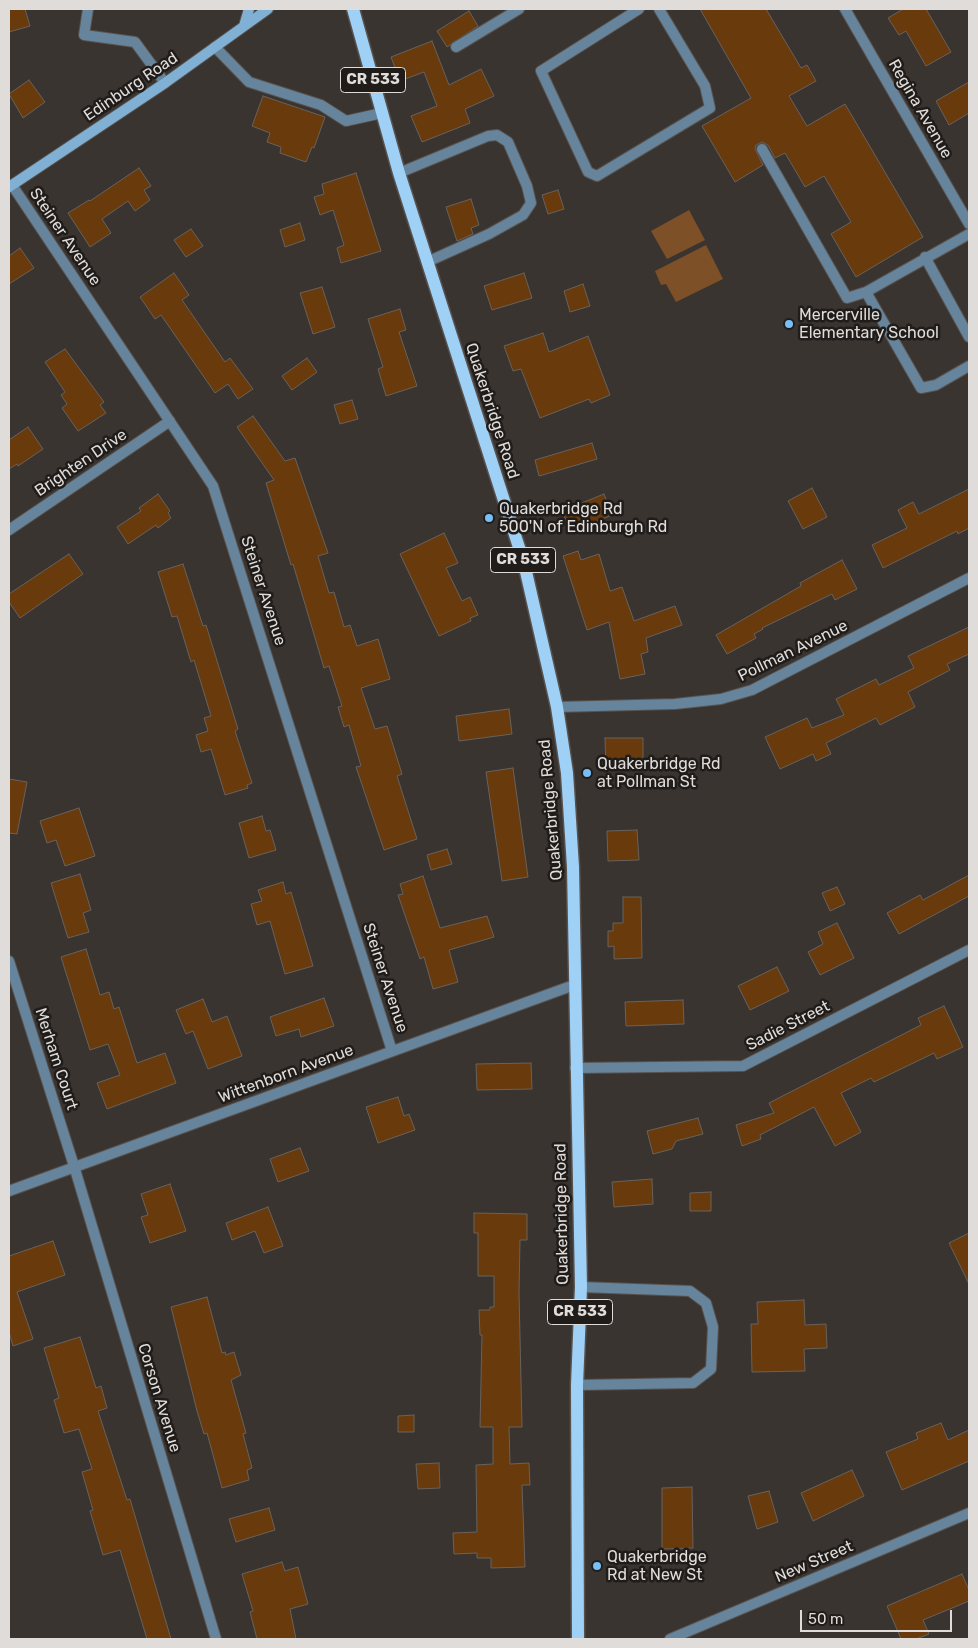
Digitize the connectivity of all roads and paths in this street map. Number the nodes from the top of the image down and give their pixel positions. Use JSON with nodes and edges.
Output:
{"nodes":[{"id":1,"x":88,"y":9,"type":"edge"},
{"id":2,"x":249,"y":9,"type":"edge"},
{"id":3,"x":268,"y":9,"type":"edge"},
{"id":4,"x":353,"y":9,"type":"edge"},
{"id":5,"x":519,"y":9,"type":"edge"},
{"id":6,"x":639,"y":9,"type":"edge"},
{"id":7,"x":659,"y":9,"type":"edge"},
{"id":8,"x":845,"y":9,"type":"edge"},
{"id":9,"x":244,"y":26,"type":"junction"},
{"id":10,"x":215,"y":47,"type":"junction"},
{"id":11,"x":456,"y":47,"type":"dead end"},
{"id":12,"x":165,"y":84,"type":"junction"},
{"id":13,"x":382,"y":113,"type":"junction"},
{"id":14,"x":762,"y":149,"type":"dead end"},
{"id":15,"x":399,"y":173,"type":"junction"},
{"id":16,"x":11,"y":186,"type":"edge"},
{"id":17,"x":969,"y":224,"type":"edge"},
{"id":18,"x":969,"y":234,"type":"edge"},
{"id":19,"x":925,"y":257,"type":"junction"},
{"id":20,"x":427,"y":262,"type":"junction"},
{"id":21,"x":866,"y":292,"type":"junction"},
{"id":22,"x":969,"y":337,"type":"edge"},
{"id":23,"x":969,"y":366,"type":"edge"},
{"id":24,"x":170,"y":421,"type":"junction"},
{"id":25,"x":9,"y":530,"type":"edge"},
{"id":26,"x":969,"y":578,"type":"edge"},
{"id":27,"x":557,"y":707,"type":"junction"},
{"id":28,"x":969,"y":950,"type":"edge"},
{"id":29,"x":9,"y":961,"type":"edge"},
{"id":30,"x":574,"y":985,"type":"junction"},
{"id":31,"x":392,"y":1051,"type":"junction"},
{"id":32,"x":575,"y":1068,"type":"junction"},
{"id":33,"x":74,"y":1166,"type":"junction"},
{"id":34,"x":9,"y":1191,"type":"edge"},
{"id":35,"x":580,"y":1287,"type":"junction"},
{"id":36,"x":577,"y":1385,"type":"junction"},
{"id":37,"x":969,"y":1513,"type":"edge"},
{"id":38,"x":216,"y":1639,"type":"edge"},
{"id":39,"x":578,"y":1639,"type":"edge"},
{"id":40,"x":670,"y":1639,"type":"edge"}],
"edges":[{"from":1,"to":12,"type":"street"},
{"from":2,"to":9,"type":"main road"},
{"from":3,"to":9,"type":"main road","name":"Edinburg Road"},
{"from":4,"to":13,"type":"main road","name":"Quakerbridge Road","number":"CR 533"},
{"from":5,"to":11,"type":"street"},
{"from":6,"to":7,"type":"street"},
{"from":8,"to":17,"type":"street","name":"Regina Avenue"},
{"from":9,"to":10,"type":"main road","name":"Edinburg Road"},
{"from":10,"to":12,"type":"main road","name":"Edinburg Road"},
{"from":10,"to":13,"type":"street"},
{"from":12,"to":16,"type":"main road","name":"Edinburg Road"},
{"from":13,"to":15,"type":"main road","name":"Quakerbridge Road","number":"CR 533"},
{"from":14,"to":21,"type":"street"},
{"from":15,"to":20,"type":"main road","name":"Quakerbridge Road","number":"CR 533"},
{"from":15,"to":20,"type":"street"},
{"from":16,"to":24,"type":"street","name":"Steiner Avenue"},
{"from":18,"to":19,"type":"street"},
{"from":19,"to":21,"type":"street"},
{"from":19,"to":22,"type":"street"},
{"from":20,"to":27,"type":"main road","name":"Quakerbridge Road","number":"CR 533"},
{"from":21,"to":23,"type":"street"},
{"from":24,"to":25,"type":"street","name":"Brighten Drive"},
{"from":24,"to":31,"type":"street","name":"Steiner Avenue"},
{"from":26,"to":27,"type":"street","name":"Pollman Avenue"},
{"from":27,"to":30,"type":"main road","name":"Quakerbridge Road","number":"CR 533"},
{"from":28,"to":32,"type":"street","name":"Sadie Street"},
{"from":29,"to":33,"type":"street","name":"Merham Court"},
{"from":30,"to":31,"type":"street","name":"Wittenborn Avenue"},
{"from":30,"to":32,"type":"main road","name":"Quakerbridge Road","number":"CR 533"},
{"from":31,"to":33,"type":"street","name":"Wittenborn Avenue"},
{"from":32,"to":35,"type":"main road","name":"Quakerbridge Road","number":"CR 533"},
{"from":33,"to":34,"type":"street","name":"Wittenborn Avenue"},
{"from":33,"to":38,"type":"street","name":"Corson Avenue"},
{"from":35,"to":36,"type":"main road","name":"Quakerbridge Road","number":"CR 533"},
{"from":35,"to":36,"type":"street"},
{"from":36,"to":39,"type":"main road","name":"Quakerbridge Road","number":"CR 533"},
{"from":37,"to":40,"type":"street","name":"New Street"}]}
